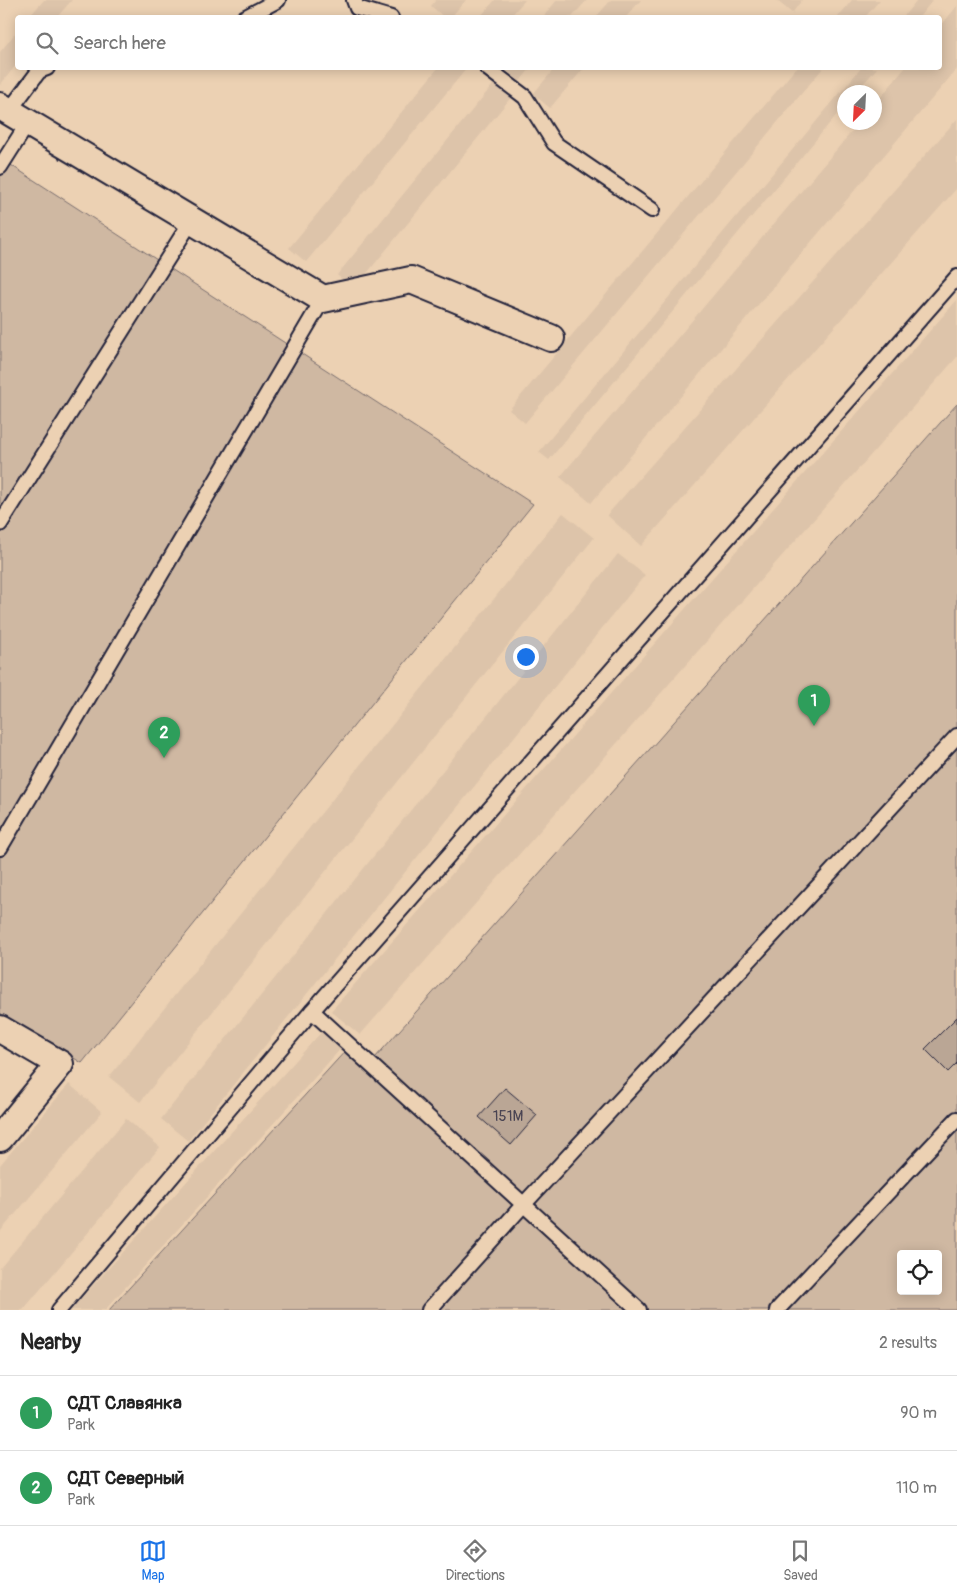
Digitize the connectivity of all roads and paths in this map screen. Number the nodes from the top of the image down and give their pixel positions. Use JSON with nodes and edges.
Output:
{"nodes":[{"id":1,"x":278,"y":0,"type":"edge"},
{"id":2,"x":354,"y":0,"type":"edge"},
{"id":3,"x":250,"y":15,"type":"edge"},
{"id":4,"x":381,"y":15,"type":"edge"},
{"id":5,"x":42,"y":70,"type":"edge"},
{"id":6,"x":490,"y":70,"type":"edge"},
{"id":7,"x":12,"y":113,"type":"edge"},
{"id":8,"x":0,"y":167,"type":"edge"},
{"id":9,"x":652,"y":210,"type":"dead end"},
{"id":10,"x":192,"y":220,"type":"junction"},
{"id":11,"x":957,"y":278,"type":"edge"},
{"id":12,"x":323,"y":299,"type":"junction"},
{"id":13,"x":550,"y":338,"type":"dead end"},
{"id":14,"x":0,"y":524,"type":"edge"},
{"id":15,"x":957,"y":736,"type":"edge"},
{"id":16,"x":0,"y":848,"type":"edge"},
{"id":17,"x":312,"y":1011,"type":"junction"},
{"id":18,"x":0,"y":1028,"type":"edge"},
{"id":19,"x":957,"y":1119,"type":"edge"},
{"id":20,"x":0,"y":1138,"type":"edge"},
{"id":21,"x":524,"y":1204,"type":"junction"},
{"id":22,"x":59,"y":1310,"type":"edge"},
{"id":23,"x":429,"y":1310,"type":"edge"},
{"id":24,"x":639,"y":1310,"type":"edge"},
{"id":25,"x":777,"y":1310,"type":"edge"}],
"edges":[{"from":1,"to":3,"type":"lane"},
{"from":2,"to":4,"type":"lane"},
{"from":5,"to":7,"type":"lane"},
{"from":6,"to":9,"type":"lane"},
{"from":7,"to":8,"type":"lane"},
{"from":7,"to":10,"type":"street"},
{"from":10,"to":12,"type":"street"},
{"from":10,"to":14,"type":"lane"},
{"from":11,"to":17,"type":"lane"},
{"from":12,"to":13,"type":"street"},
{"from":12,"to":16,"type":"lane"},
{"from":15,"to":21,"type":"lane"},
{"from":17,"to":21,"type":"lane"},
{"from":17,"to":22,"type":"lane"},
{"from":18,"to":20,"type":"street"},
{"from":19,"to":25,"type":"lane"},
{"from":21,"to":23,"type":"lane"},
{"from":21,"to":24,"type":"lane"}]}
